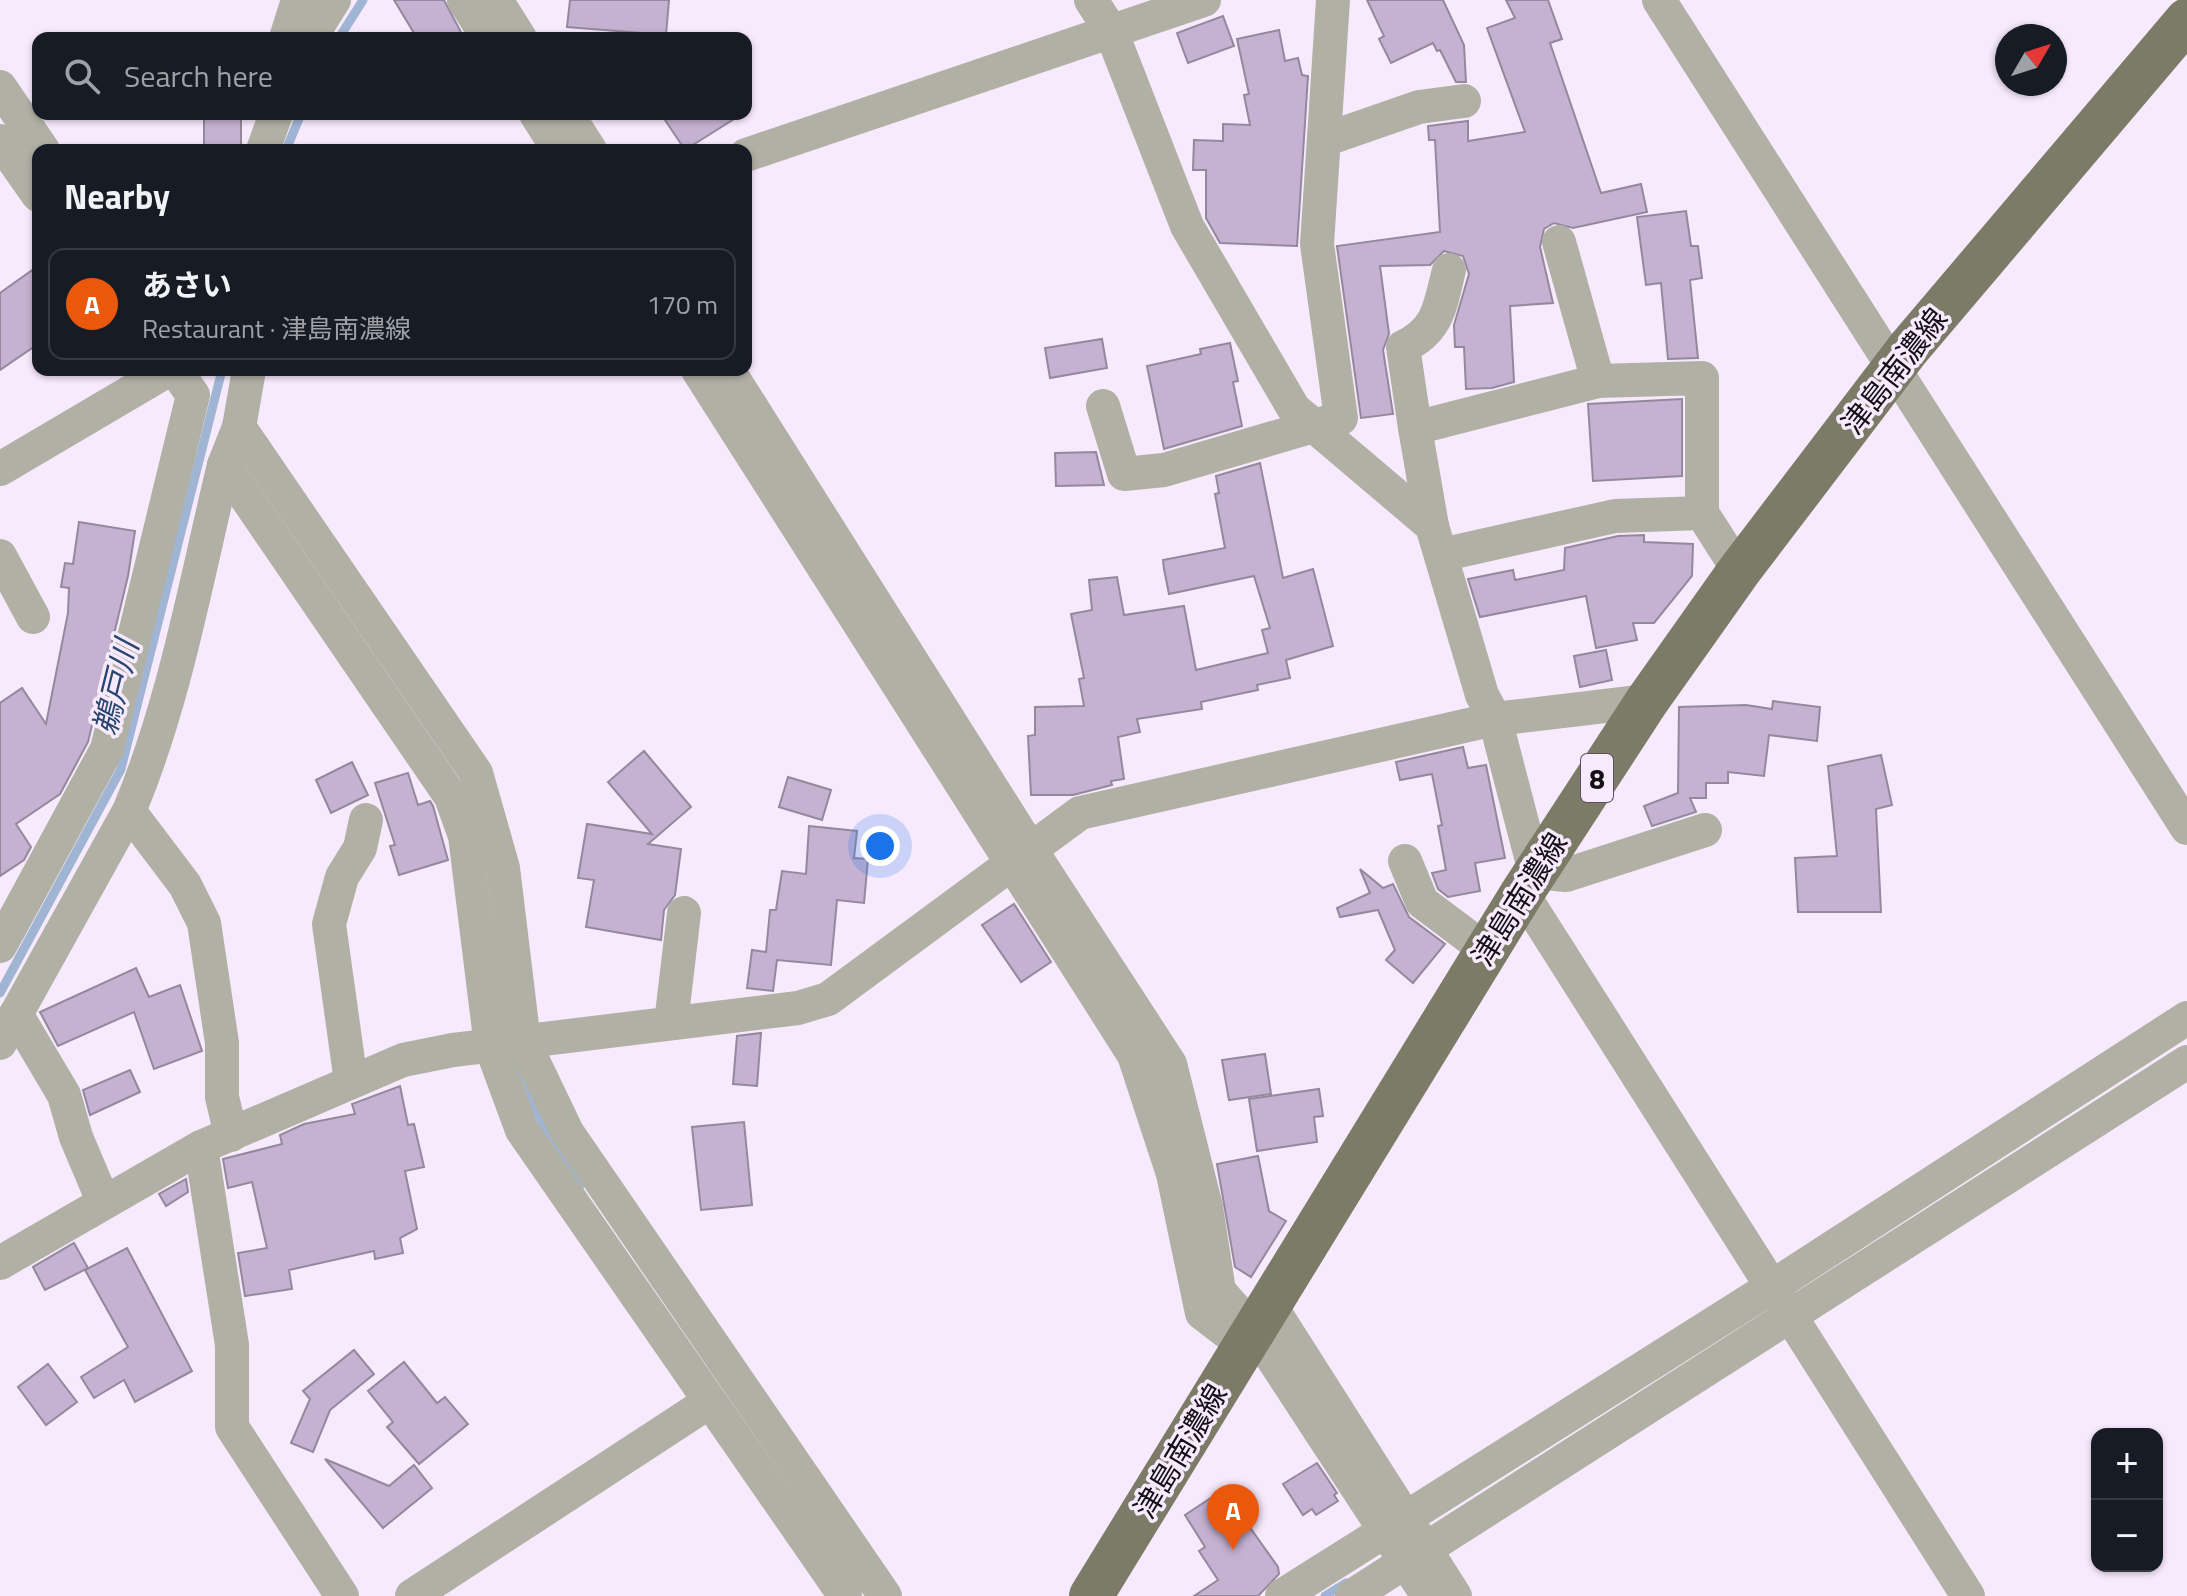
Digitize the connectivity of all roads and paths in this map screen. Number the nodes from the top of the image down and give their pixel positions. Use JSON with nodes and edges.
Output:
{"nodes":[{"id":1,"x":298,"y":0,"type":"edge"},
{"id":2,"x":334,"y":0,"type":"edge"},
{"id":3,"x":464,"y":0,"type":"edge"},
{"id":4,"x":496,"y":0,"type":"edge"},
{"id":5,"x":1091,"y":0,"type":"edge"},
{"id":6,"x":1204,"y":0,"type":"edge"},
{"id":7,"x":1333,"y":0,"type":"edge"},
{"id":8,"x":1659,"y":0,"type":"edge"},
{"id":9,"x":1687,"y":0,"type":"edge"},
{"id":10,"x":2187,"y":20,"type":"edge"},
{"id":11,"x":1111,"y":31,"type":"junction"},
{"id":12,"x":288,"y":32,"type":"edge"},
{"id":13,"x":314,"y":32,"type":"edge"},
{"id":14,"x":484,"y":32,"type":"edge"},
{"id":15,"x":516,"y":32,"type":"edge"},
{"id":16,"x":0,"y":87,"type":"edge"},
{"id":17,"x":1464,"y":101,"type":"dead end"},
{"id":18,"x":274,"y":120,"type":"edge"},
{"id":19,"x":540,"y":120,"type":"edge"},
{"id":20,"x":571,"y":120,"type":"edge"},
{"id":21,"x":1324,"y":140,"type":"junction"},
{"id":22,"x":0,"y":141,"type":"edge"},
{"id":23,"x":39,"y":144,"type":"edge"},
{"id":24,"x":265,"y":144,"type":"edge"},
{"id":25,"x":555,"y":144,"type":"edge"},
{"id":26,"x":586,"y":144,"type":"edge"},
{"id":27,"x":752,"y":153,"type":"edge"},
{"id":28,"x":32,"y":186,"type":"edge"},
{"id":29,"x":1559,"y":242,"type":"dead end"},
{"id":30,"x":1449,"y":270,"type":"dead end"},
{"id":31,"x":1901,"y":359,"type":"junction"},
{"id":32,"x":158,"y":376,"type":"edge"},
{"id":33,"x":172,"y":376,"type":"edge"},
{"id":34,"x":248,"y":376,"type":"edge"},
{"id":35,"x":702,"y":376,"type":"edge"},
{"id":36,"x":732,"y":376,"type":"edge"},
{"id":37,"x":1598,"y":381,"type":"junction"},
{"id":38,"x":1103,"y":406,"type":"dead end"},
{"id":39,"x":239,"y":427,"type":"junction"},
{"id":40,"x":1313,"y":428,"type":"junction"},
{"id":41,"x":1415,"y":428,"type":"junction"},
{"id":42,"x":224,"y":465,"type":"junction"},
{"id":43,"x":0,"y":469,"type":"edge"},
{"id":44,"x":1702,"y":513,"type":"junction"},
{"id":45,"x":1436,"y":540,"type":"junction"},
{"id":46,"x":0,"y":556,"type":"edge"},
{"id":47,"x":1739,"y":571,"type":"junction"},
{"id":48,"x":33,"y":617,"type":"dead end"},
{"id":49,"x":1647,"y":701,"type":"junction"},
{"id":50,"x":1495,"y":719,"type":"junction"},
{"id":51,"x":2187,"y":785,"type":"edge"},
{"id":52,"x":129,"y":811,"type":"junction"},
{"id":53,"x":366,"y":820,"type":"dead end"},
{"id":54,"x":2187,"y":828,"type":"edge"},
{"id":55,"x":1705,"y":830,"type":"dead end"},
{"id":56,"x":1019,"y":855,"type":"junction"},
{"id":57,"x":1405,"y":861,"type":"dead end"},
{"id":58,"x":1528,"y":882,"type":"junction"},
{"id":59,"x":684,"y":913,"type":"dead end"},
{"id":60,"x":0,"y":946,"type":"edge"},
{"id":61,"x":1486,"y":950,"type":"junction"},
{"id":62,"x":2187,"y":1018,"type":"edge"},
{"id":63,"x":671,"y":1023,"type":"junction"},
{"id":64,"x":8,"y":1029,"type":"edge"},
{"id":65,"x":507,"y":1044,"type":"junction"},
{"id":66,"x":2187,"y":1062,"type":"edge"},
{"id":67,"x":351,"y":1082,"type":"junction"},
{"id":68,"x":216,"y":1141,"type":"junction"},
{"id":69,"x":103,"y":1201,"type":"junction"},
{"id":70,"x":0,"y":1263,"type":"edge"},
{"id":71,"x":1770,"y":1288,"type":"junction"},
{"id":72,"x":1789,"y":1317,"type":"junction"},
{"id":73,"x":1256,"y":1327,"type":"junction"},
{"id":74,"x":709,"y":1402,"type":"junction"},
{"id":75,"x":1395,"y":1525,"type":"junction"},
{"id":76,"x":1416,"y":1555,"type":"junction"},
{"id":77,"x":342,"y":1596,"type":"edge"},
{"id":78,"x":412,"y":1596,"type":"edge"},
{"id":79,"x":845,"y":1596,"type":"edge"},
{"id":80,"x":885,"y":1596,"type":"edge"},
{"id":81,"x":1091,"y":1596,"type":"edge"},
{"id":82,"x":1282,"y":1596,"type":"edge"},
{"id":83,"x":1352,"y":1596,"type":"edge"},
{"id":84,"x":1428,"y":1596,"type":"edge"},
{"id":85,"x":1455,"y":1596,"type":"edge"},
{"id":86,"x":1968,"y":1596,"type":"edge"}],
"edges":[{"from":1,"to":12,"type":"street"},
{"from":2,"to":13,"type":"street"},
{"from":3,"to":14,"type":"street"},
{"from":4,"to":15,"type":"street"},
{"from":5,"to":11,"type":"street"},
{"from":6,"to":11,"type":"street"},
{"from":7,"to":21,"type":"street"},
{"from":8,"to":31,"type":"street"},
{"from":9,"to":31,"type":"street"},
{"from":10,"to":31,"type":"main road","name":"津島南濃線","number":"8"},
{"from":11,"to":27,"type":"street"},
{"from":11,"to":40,"type":"street"},
{"from":16,"to":23,"type":"street"},
{"from":17,"to":21,"type":"street"},
{"from":18,"to":24,"type":"street"},
{"from":19,"to":25,"type":"street"},
{"from":20,"to":26,"type":"street"},
{"from":21,"to":40,"type":"street"},
{"from":22,"to":28,"type":"street"},
{"from":29,"to":37,"type":"street"},
{"from":30,"to":41,"type":"street"},
{"from":31,"to":47,"type":"main road","name":"津島南濃線","number":"8"},
{"from":31,"to":51,"type":"street"},
{"from":31,"to":54,"type":"street"},
{"from":32,"to":43,"type":"street"},
{"from":33,"to":60,"type":"street"},
{"from":34,"to":39,"type":"street"},
{"from":35,"to":56,"type":"street"},
{"from":36,"to":56,"type":"street"},
{"from":37,"to":41,"type":"street"},
{"from":37,"to":44,"type":"street"},
{"from":38,"to":40,"type":"street"},
{"from":39,"to":42,"type":"street"},
{"from":39,"to":65,"type":"street"},
{"from":40,"to":45,"type":"street"},
{"from":41,"to":45,"type":"street"},
{"from":42,"to":52,"type":"street"},
{"from":42,"to":65,"type":"street"},
{"from":44,"to":45,"type":"street"},
{"from":44,"to":47,"type":"street"},
{"from":45,"to":50,"type":"street"},
{"from":46,"to":48,"type":"street"},
{"from":47,"to":49,"type":"main road","name":"津島南濃線","number":"8"},
{"from":49,"to":50,"type":"street"},
{"from":49,"to":58,"type":"main road","name":"津島南濃線","number":"8"},
{"from":50,"to":56,"type":"street"},
{"from":50,"to":58,"type":"street"},
{"from":52,"to":64,"type":"street"},
{"from":52,"to":68,"type":"street"},
{"from":53,"to":67,"type":"street"},
{"from":55,"to":58,"type":"street"},
{"from":56,"to":63,"type":"street"},
{"from":56,"to":73,"type":"street"},
{"from":57,"to":61,"type":"street"},
{"from":58,"to":61,"type":"main road","name":"津島南濃線","number":"8"},
{"from":58,"to":71,"type":"street"},
{"from":59,"to":63,"type":"street"},
{"from":61,"to":73,"type":"main road","name":"津島南濃線","number":"8"},
{"from":62,"to":71,"type":"street"},
{"from":63,"to":65,"type":"street"},
{"from":64,"to":69,"type":"street"},
{"from":65,"to":67,"type":"street"},
{"from":65,"to":74,"type":"street"},
{"from":65,"to":80,"type":"street"},
{"from":66,"to":72,"type":"street"},
{"from":67,"to":68,"type":"street"},
{"from":68,"to":69,"type":"street"},
{"from":68,"to":77,"type":"street"},
{"from":69,"to":70,"type":"street"},
{"from":71,"to":72,"type":"street"},
{"from":71,"to":75,"type":"street"},
{"from":72,"to":76,"type":"street"},
{"from":72,"to":86,"type":"street"},
{"from":73,"to":75,"type":"street"},
{"from":73,"to":81,"type":"main road","name":"津島南濃線","number":"8"},
{"from":74,"to":78,"type":"street"},
{"from":74,"to":79,"type":"street"},
{"from":75,"to":76,"type":"street"},
{"from":75,"to":82,"type":"street"},
{"from":76,"to":83,"type":"street"},
{"from":76,"to":84,"type":"street"},
{"from":76,"to":85,"type":"street"}]}
